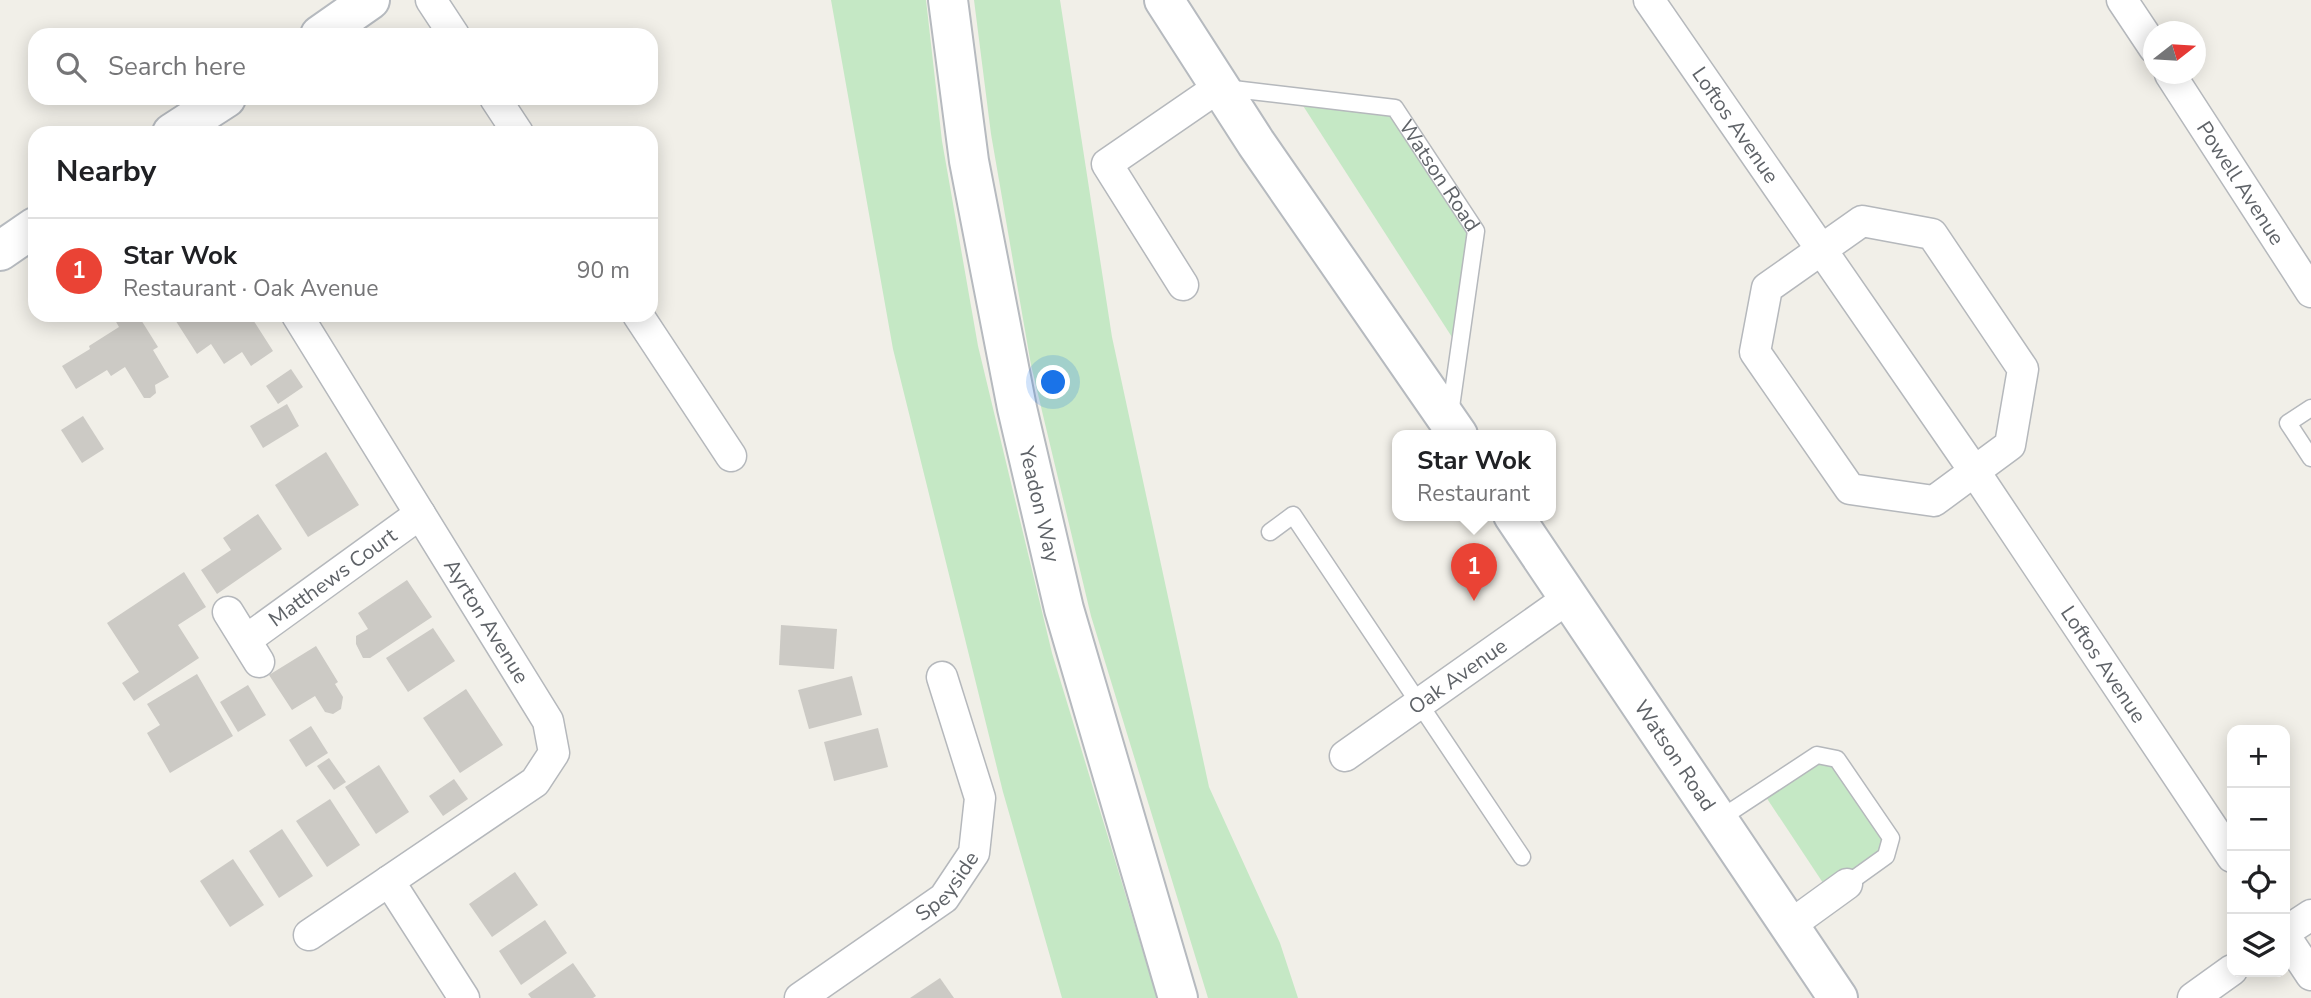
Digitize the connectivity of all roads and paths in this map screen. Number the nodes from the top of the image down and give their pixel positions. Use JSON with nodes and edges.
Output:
{"nodes":[{"id":1,"x":370,"y":0,"type":"edge"},
{"id":2,"x":431,"y":0,"type":"edge"},
{"id":3,"x":948,"y":0,"type":"edge"},
{"id":4,"x":1164,"y":0,"type":"edge"},
{"id":5,"x":1649,"y":0,"type":"edge"},
{"id":6,"x":2122,"y":0,"type":"edge"},
{"id":7,"x":330,"y":28,"type":"edge"},
{"id":8,"x":449,"y":28,"type":"edge"},
{"id":9,"x":2143,"y":32,"type":"edge"},
{"id":10,"x":2176,"y":84,"type":"edge"},
{"id":11,"x":1219,"y":88,"type":"junction"},
{"id":12,"x":216,"y":105,"type":"edge"},
{"id":13,"x":500,"y":105,"type":"edge"},
{"id":14,"x":186,"y":126,"type":"edge"},
{"id":15,"x":513,"y":126,"type":"edge"},
{"id":16,"x":28,"y":232,"type":"edge"},
{"id":17,"x":1821,"y":250,"type":"junction"},
{"id":18,"x":0,"y":251,"type":"edge"},
{"id":19,"x":1183,"y":285,"type":"dead end"},
{"id":20,"x":2311,"y":292,"type":"edge"},
{"id":21,"x":301,"y":322,"type":"edge"},
{"id":22,"x":643,"y":322,"type":"edge"},
{"id":23,"x":2311,"y":408,"type":"edge"},
{"id":24,"x":1453,"y":428,"type":"edge"},
{"id":25,"x":731,"y":456,"type":"dead end"},
{"id":26,"x":2311,"y":458,"type":"edge"},
{"id":27,"x":1975,"y":472,"type":"junction"},
{"id":28,"x":421,"y":514,"type":"junction"},
{"id":29,"x":1517,"y":521,"type":"edge"},
{"id":30,"x":1270,"y":532,"type":"dead end"},
{"id":31,"x":1570,"y":597,"type":"junction"},
{"id":32,"x":228,"y":612,"type":"dead end"},
{"id":33,"x":942,"y":677,"type":"dead end"},
{"id":34,"x":1420,"y":704,"type":"junction"},
{"id":35,"x":1345,"y":756,"type":"dead end"},
{"id":36,"x":1718,"y":820,"type":"junction"},
{"id":37,"x":2228,"y":851,"type":"edge"},
{"id":38,"x":1522,"y":857,"type":"dead end"},
{"id":39,"x":389,"y":881,"type":"junction"},
{"id":40,"x":1847,"y":884,"type":"joint"},
{"id":41,"x":2311,"y":915,"type":"edge"},
{"id":42,"x":1789,"y":926,"type":"junction"},
{"id":43,"x":2290,"y":930,"type":"edge"},
{"id":44,"x":309,"y":935,"type":"dead end"},
{"id":45,"x":2290,"y":942,"type":"edge"},
{"id":46,"x":2227,"y":974,"type":"edge"},
{"id":47,"x":2311,"y":975,"type":"edge"},
{"id":48,"x":464,"y":998,"type":"edge"},
{"id":49,"x":800,"y":998,"type":"edge"},
{"id":50,"x":1178,"y":998,"type":"edge"},
{"id":51,"x":1838,"y":998,"type":"edge"},
{"id":52,"x":2193,"y":998,"type":"edge"}],
"edges":[{"from":1,"to":7,"type":"street"},
{"from":2,"to":8,"type":"street"},
{"from":3,"to":50,"type":"street","name":"Yeadon Way"},
{"from":4,"to":11,"type":"street","name":"Watson Road"},
{"from":5,"to":17,"type":"street","name":"Loftos Avenue"},
{"from":6,"to":9,"type":"street"},
{"from":10,"to":20,"type":"street","name":"Powell Avenue"},
{"from":11,"to":19,"type":"street"},
{"from":11,"to":24,"type":"street","name":"Watson Road"},
{"from":11,"to":24,"type":"lane","name":"Watson Road"},
{"from":12,"to":14,"type":"street"},
{"from":13,"to":15,"type":"street"},
{"from":16,"to":18,"type":"street"},
{"from":17,"to":27,"type":"street","name":"Loftos Avenue"},
{"from":17,"to":27,"type":"street"},
{"from":17,"to":27,"type":"street"},
{"from":21,"to":28,"type":"street","name":"Ayrton Avenue"},
{"from":22,"to":25,"type":"street"},
{"from":23,"to":26,"type":"lane"},
{"from":27,"to":37,"type":"street","name":"Loftos Avenue"},
{"from":28,"to":32,"type":"street","name":"Matthews Court"},
{"from":28,"to":39,"type":"street","name":"Ayrton Avenue"},
{"from":29,"to":31,"type":"street","name":"Watson Road"},
{"from":30,"to":34,"type":"lane"},
{"from":31,"to":34,"type":"street","name":"Oak Avenue"},
{"from":31,"to":36,"type":"street","name":"Watson Road"},
{"from":33,"to":49,"type":"street","name":"Speyside"},
{"from":34,"to":35,"type":"street","name":"Oak Avenue"},
{"from":34,"to":38,"type":"lane"},
{"from":36,"to":40,"type":"lane"},
{"from":36,"to":42,"type":"street","name":"Watson Road"},
{"from":39,"to":44,"type":"street","name":"Ayrton Avenue"},
{"from":39,"to":48,"type":"street"},
{"from":40,"to":42,"type":"street"},
{"from":41,"to":43,"type":"street"},
{"from":42,"to":51,"type":"street","name":"Watson Road"},
{"from":45,"to":47,"type":"street"},
{"from":46,"to":52,"type":"street"}]}
